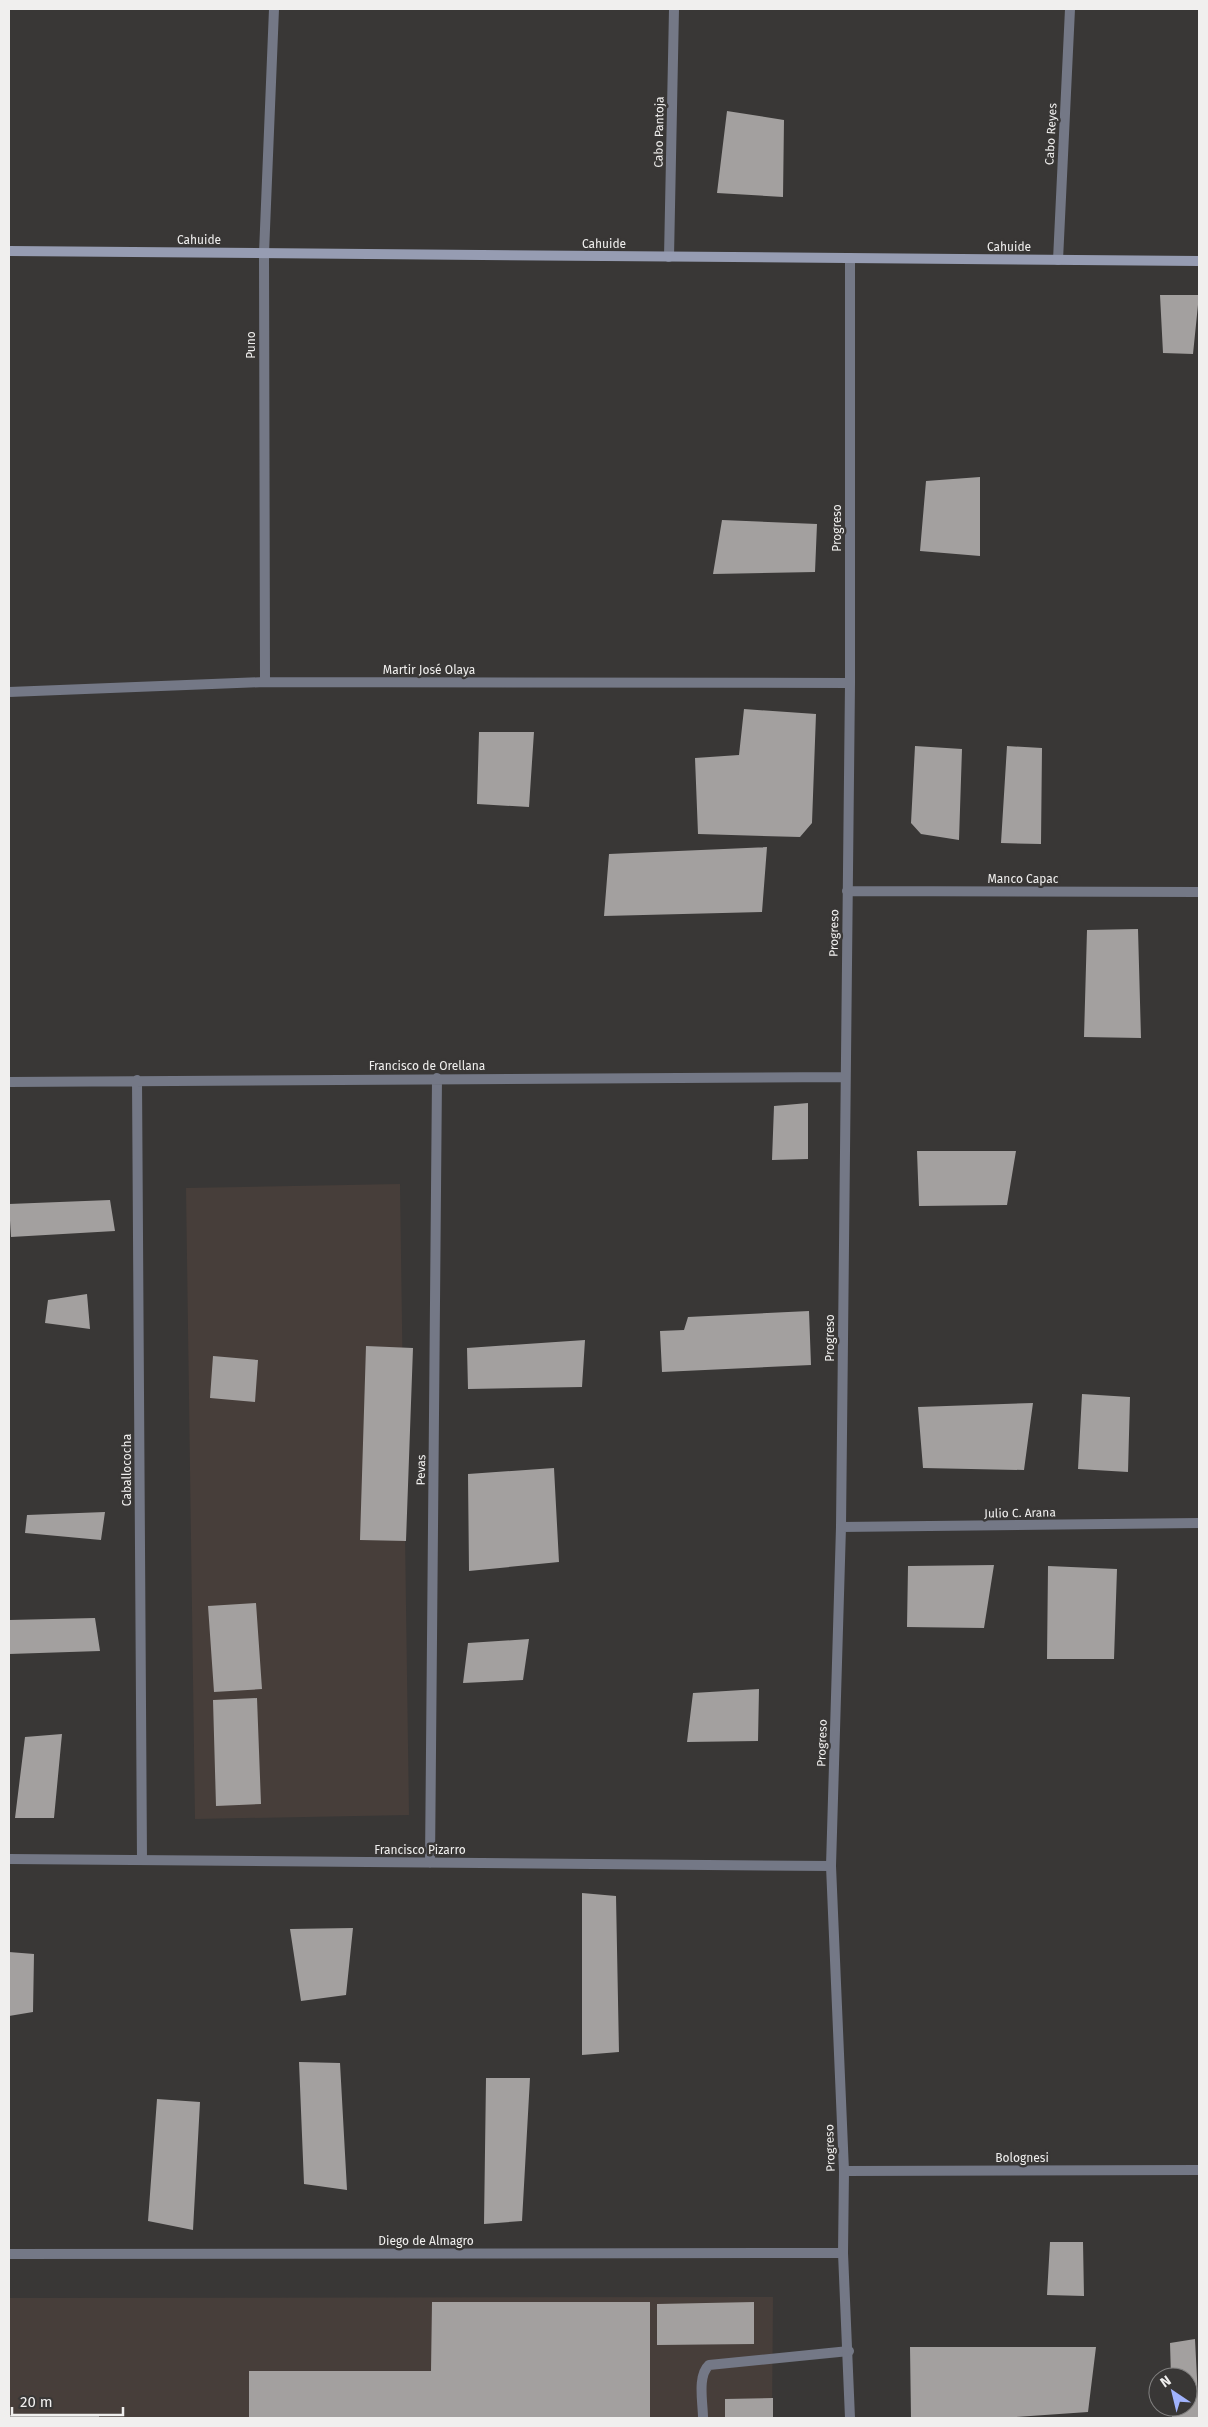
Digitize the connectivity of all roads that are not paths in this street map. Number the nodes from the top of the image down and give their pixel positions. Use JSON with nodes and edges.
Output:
{"nodes":[{"id":1,"x":274,"y":9,"type":"edge"},
{"id":2,"x":674,"y":9,"type":"edge"},
{"id":3,"x":1070,"y":9,"type":"edge"},
{"id":4,"x":9,"y":251,"type":"edge"},
{"id":5,"x":264,"y":253,"type":"junction"},
{"id":6,"x":669,"y":257,"type":"junction"},
{"id":7,"x":850,"y":258,"type":"junction"},
{"id":8,"x":1058,"y":260,"type":"junction"},
{"id":9,"x":1199,"y":261,"type":"edge"},
{"id":10,"x":265,"y":682,"type":"junction"},
{"id":11,"x":850,"y":683,"type":"junction"},
{"id":12,"x":9,"y":692,"type":"edge"},
{"id":13,"x":847,"y":891,"type":"junction"},
{"id":14,"x":1199,"y":892,"type":"edge"},
{"id":15,"x":844,"y":1077,"type":"junction"},
{"id":16,"x":437,"y":1078,"type":"junction"},
{"id":17,"x":137,"y":1080,"type":"junction"},
{"id":18,"x":9,"y":1082,"type":"edge"},
{"id":19,"x":1199,"y":1523,"type":"edge"},
{"id":20,"x":841,"y":1527,"type":"junction"},
{"id":21,"x":9,"y":1859,"type":"edge"},
{"id":22,"x":142,"y":1860,"type":"junction"},
{"id":23,"x":430,"y":1863,"type":"junction"},
{"id":24,"x":832,"y":1866,"type":"junction"},
{"id":25,"x":1199,"y":2170,"type":"edge"},
{"id":26,"x":844,"y":2171,"type":"junction"},
{"id":27,"x":843,"y":2253,"type":"junction"},
{"id":28,"x":9,"y":2254,"type":"edge"},
{"id":29,"x":849,"y":2351,"type":"junction"},
{"id":30,"x":703,"y":2418,"type":"edge"},
{"id":31,"x":850,"y":2418,"type":"edge"}],
"edges":[{"from":1,"to":5,"type":"street","name":"Puno"},
{"from":2,"to":6,"type":"street","name":"Cabo Pantoja"},
{"from":3,"to":8,"type":"street","name":"Cabo Reyes"},
{"from":4,"to":5,"type":"main road","name":"Cahuide"},
{"from":5,"to":6,"type":"main road","name":"Cahuide"},
{"from":5,"to":10,"type":"street","name":"Puno"},
{"from":6,"to":7,"type":"main road","name":"Cahuide"},
{"from":7,"to":8,"type":"main road","name":"Cahuide"},
{"from":7,"to":11,"type":"street","name":"Progreso"},
{"from":8,"to":9,"type":"main road","name":"Cahuide"},
{"from":10,"to":11,"type":"street","name":"Martir José Olaya"},
{"from":10,"to":12,"type":"street","name":"Martir José Olaya"},
{"from":11,"to":13,"type":"street","name":"Progreso"},
{"from":13,"to":14,"type":"street","name":"Manco Capac"},
{"from":13,"to":15,"type":"street","name":"Progreso"},
{"from":15,"to":16,"type":"street","name":"Francisco de Orellana"},
{"from":15,"to":20,"type":"street","name":"Progreso"},
{"from":16,"to":17,"type":"street","name":"Francisco de Orellana"},
{"from":16,"to":23,"type":"street","name":"Pevas"},
{"from":17,"to":18,"type":"street","name":"Francisco de Orellana"},
{"from":17,"to":22,"type":"street","name":"Caballococha"},
{"from":19,"to":20,"type":"street","name":"Julio C. Arana"},
{"from":20,"to":24,"type":"street","name":"Progreso"},
{"from":21,"to":22,"type":"street","name":"Francisco Pizarro"},
{"from":22,"to":23,"type":"street","name":"Francisco Pizarro"},
{"from":23,"to":24,"type":"street","name":"Francisco Pizarro"},
{"from":24,"to":26,"type":"street","name":"Progreso"},
{"from":25,"to":26,"type":"street","name":"Bolognesi"},
{"from":26,"to":27,"type":"street","name":"Progreso"},
{"from":27,"to":28,"type":"street","name":"Diego de Almagro"},
{"from":27,"to":29,"type":"street","name":"Progreso"},
{"from":29,"to":30,"type":"street"},
{"from":29,"to":31,"type":"street","name":"Progreso"}]}
